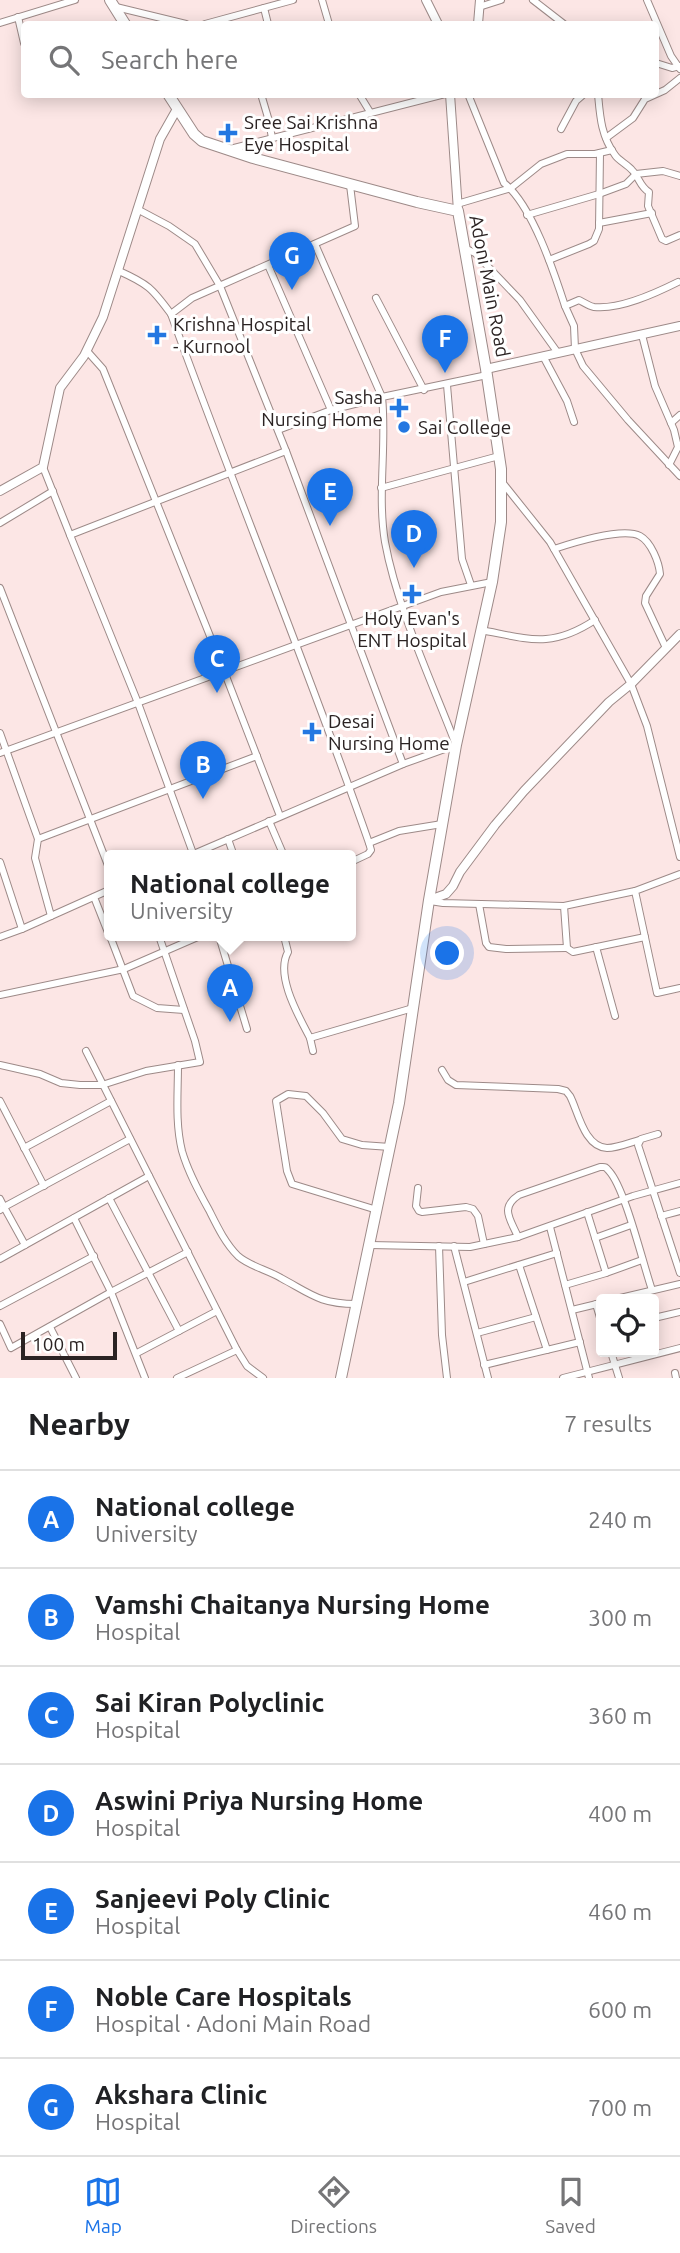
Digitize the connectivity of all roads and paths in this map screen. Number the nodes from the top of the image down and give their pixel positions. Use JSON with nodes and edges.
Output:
{"nodes":[{"id":1,"x":75,"y":0,"type":"edge"},
{"id":2,"x":293,"y":0,"type":"edge"},
{"id":3,"x":322,"y":0,"type":"edge"},
{"id":4,"x":426,"y":0,"type":"edge"},
{"id":5,"x":501,"y":0,"type":"edge"},
{"id":6,"x":533,"y":0,"type":"edge"},
{"id":7,"x":648,"y":0,"type":"edge"},
{"id":8,"x":112,"y":3,"type":"edge"},
{"id":9,"x":479,"y":4,"type":"edge"},
{"id":10,"x":264,"y":8,"type":"junction"},
{"id":11,"x":18,"y":17,"type":"junction"},
{"id":12,"x":123,"y":21,"type":"edge"},
{"id":13,"x":175,"y":21,"type":"edge"},
{"id":14,"x":216,"y":21,"type":"edge"},
{"id":15,"x":267,"y":21,"type":"edge"},
{"id":16,"x":328,"y":21,"type":"edge"},
{"id":17,"x":436,"y":21,"type":"edge"},
{"id":18,"x":560,"y":21,"type":"edge"},
{"id":19,"x":657,"y":21,"type":"edge"},
{"id":20,"x":0,"y":23,"type":"edge"},
{"id":21,"x":659,"y":26,"type":"edge"},
{"id":22,"x":21,"y":30,"type":"edge"},
{"id":23,"x":659,"y":64,"type":"edge"},
{"id":24,"x":680,"y":67,"type":"edge"},
{"id":25,"x":680,"y":78,"type":"edge"},
{"id":26,"x":659,"y":93,"type":"edge"},
{"id":27,"x":170,"y":98,"type":"edge"},
{"id":28,"x":262,"y":98,"type":"edge"},
{"id":29,"x":361,"y":98,"type":"edge"},
{"id":30,"x":431,"y":98,"type":"edge"},
{"id":31,"x":448,"y":98,"type":"edge"},
{"id":32,"x":470,"y":98,"type":"edge"},
{"id":33,"x":575,"y":98,"type":"edge"},
{"id":34,"x":598,"y":98,"type":"edge"},
{"id":35,"x":647,"y":98,"type":"edge"},
{"id":36,"x":177,"y":109,"type":"junction"},
{"id":37,"x":370,"y":112,"type":"junction"},
{"id":38,"x":561,"y":129,"type":"dead end"},
{"id":39,"x":272,"y":138,"type":"junction"},
{"id":40,"x":606,"y":138,"type":"junction"},
{"id":41,"x":227,"y":149,"type":"junction"},
{"id":42,"x":612,"y":150,"type":"junction"},
{"id":43,"x":600,"y":153,"type":"junction"},
{"id":44,"x":636,"y":174,"type":"junction"},
{"id":45,"x":680,"y":176,"type":"edge"},
{"id":46,"x":350,"y":183,"type":"junction"},
{"id":47,"x":511,"y":188,"type":"junction"},
{"id":48,"x":599,"y":194,"type":"junction"},
{"id":49,"x":458,"y":208,"type":"junction"},
{"id":50,"x":137,"y":209,"type":"junction"},
{"id":51,"x":652,"y":213,"type":"junction"},
{"id":52,"x":527,"y":215,"type":"junction"},
{"id":53,"x":599,"y":223,"type":"junction"},
{"id":54,"x":680,"y":235,"type":"edge"},
{"id":55,"x":315,"y":244,"type":"junction"},
{"id":56,"x":464,"y":248,"type":"junction"},
{"id":57,"x":549,"y":260,"type":"junction"},
{"id":58,"x":268,"y":265,"type":"junction"},
{"id":59,"x":119,"y":271,"type":"junction"},
{"id":60,"x":679,"y":283,"type":"edge"},
{"id":61,"x":220,"y":286,"type":"junction"},
{"id":62,"x":376,"y":298,"type":"dead end"},
{"id":63,"x":565,"y":306,"type":"junction"},
{"id":64,"x":171,"y":314,"type":"junction"},
{"id":65,"x":680,"y":326,"type":"edge"},
{"id":66,"x":642,"y":335,"type":"junction"},
{"id":67,"x":575,"y":349,"type":"junction"},
{"id":68,"x":87,"y":351,"type":"junction"},
{"id":69,"x":558,"y":353,"type":"junction"},
{"id":70,"x":542,"y":356,"type":"junction"},
{"id":71,"x":486,"y":372,"type":"junction"},
{"id":72,"x":447,"y":385,"type":"junction"},
{"id":73,"x":424,"y":390,"type":"junction"},
{"id":74,"x":382,"y":397,"type":"junction"},
{"id":75,"x":331,"y":410,"type":"junction"},
{"id":76,"x":680,"y":415,"type":"edge"},
{"id":77,"x":573,"y":422,"type":"dead end"},
{"id":78,"x":671,"y":423,"type":"junction"},
{"id":79,"x":278,"y":430,"type":"junction"},
{"id":80,"x":286,"y":451,"type":"junction"},
{"id":81,"x":499,"y":456,"type":"junction"},
{"id":82,"x":669,"y":465,"type":"junction"},
{"id":83,"x":43,"y":467,"type":"junction"},
{"id":84,"x":454,"y":468,"type":"junction"},
{"id":85,"x":229,"y":473,"type":"junction"},
{"id":86,"x":680,"y":476,"type":"edge"},
{"id":87,"x":501,"y":480,"type":"junction"},
{"id":88,"x":381,"y":488,"type":"junction"},
{"id":89,"x":0,"y":491,"type":"edge"},
{"id":90,"x":53,"y":491,"type":"junction"},
{"id":91,"x":156,"y":502,"type":"junction"},
{"id":92,"x":0,"y":523,"type":"edge"},
{"id":93,"x":70,"y":536,"type":"junction"},
{"id":94,"x":554,"y":549,"type":"junction"},
{"id":95,"x":492,"y":582,"type":"junction"},
{"id":96,"x":471,"y":585,"type":"junction"},
{"id":97,"x":0,"y":588,"type":"edge"},
{"id":98,"x":403,"y":606,"type":"junction"},
{"id":99,"x":595,"y":621,"type":"junction"},
{"id":100,"x":352,"y":625,"type":"junction"},
{"id":101,"x":481,"y":630,"type":"junction"},
{"id":102,"x":680,"y":634,"type":"edge"},
{"id":103,"x":298,"y":644,"type":"junction"},
{"id":104,"x":666,"y":648,"type":"junction"},
{"id":105,"x":224,"y":671,"type":"junction"},
{"id":106,"x":631,"y":684,"type":"junction"},
{"id":107,"x":138,"y":702,"type":"junction"},
{"id":108,"x":0,"y":733,"type":"edge"},
{"id":109,"x":56,"y":733,"type":"junction"},
{"id":110,"x":456,"y":746,"type":"junction"},
{"id":111,"x":3,"y":752,"type":"edge"},
{"id":112,"x":257,"y":756,"type":"junction"},
{"id":113,"x":403,"y":764,"type":"junction"},
{"id":114,"x":350,"y":787,"type":"junction"},
{"id":115,"x":171,"y":788,"type":"junction"},
{"id":116,"x":280,"y":816,"type":"junction"},
{"id":117,"x":90,"y":819,"type":"junction"},
{"id":118,"x":269,"y":821,"type":"junction"},
{"id":119,"x":442,"y":824,"type":"junction"},
{"id":120,"x":38,"y":839,"type":"junction"},
{"id":121,"x":228,"y":839,"type":"junction"},
{"id":122,"x":369,"y":843,"type":"junction"},
{"id":123,"x":190,"y":850,"type":"edge"},
{"id":124,"x":203,"y":850,"type":"edge"},
{"id":125,"x":232,"y":850,"type":"edge"},
{"id":126,"x":281,"y":850,"type":"edge"},
{"id":127,"x":104,"y":856,"type":"edge"},
{"id":128,"x":680,"y":857,"type":"edge"},
{"id":129,"x":356,"y":860,"type":"edge"},
{"id":130,"x":0,"y":862,"type":"edge"},
{"id":131,"x":1,"y":871,"type":"edge"},
{"id":132,"x":680,"y":874,"type":"edge"},
{"id":133,"x":635,"y":891,"type":"junction"},
{"id":134,"x":104,"y":892,"type":"edge"},
{"id":135,"x":94,"y":897,"type":"junction"},
{"id":136,"x":429,"y":900,"type":"junction"},
{"id":137,"x":479,"y":904,"type":"junction"},
{"id":138,"x":564,"y":906,"type":"junction"},
{"id":139,"x":51,"y":916,"type":"junction"},
{"id":140,"x":104,"y":921,"type":"edge"},
{"id":141,"x":22,"y":929,"type":"junction"},
{"id":142,"x":0,"y":937,"type":"edge"},
{"id":143,"x":645,"y":937,"type":"junction"},
{"id":144,"x":112,"y":941,"type":"edge"},
{"id":145,"x":161,"y":941,"type":"edge"},
{"id":146,"x":188,"y":941,"type":"edge"},
{"id":147,"x":221,"y":941,"type":"edge"},
{"id":148,"x":285,"y":941,"type":"edge"},
{"id":149,"x":596,"y":947,"type":"junction"},
{"id":150,"x":566,"y":948,"type":"junction"},
{"id":151,"x":165,"y":951,"type":"junction"},
{"id":152,"x":124,"y":970,"type":"junction"},
{"id":153,"x":680,"y":988,"type":"edge"},
{"id":154,"x":0,"y":995,"type":"edge"},
{"id":155,"x":413,"y":1008,"type":"junction"},
{"id":156,"x":184,"y":1010,"type":"junction"},
{"id":157,"x":615,"y":1016,"type":"dead end"},
{"id":158,"x":247,"y":1029,"type":"dead end"},
{"id":159,"x":310,"y":1038,"type":"junction"},
{"id":160,"x":86,"y":1051,"type":"dead end"},
{"id":161,"x":313,"y":1051,"type":"dead end"},
{"id":162,"x":0,"y":1065,"type":"edge"},
{"id":163,"x":178,"y":1065,"type":"junction"},
{"id":164,"x":442,"y":1070,"type":"dead end"},
{"id":165,"x":102,"y":1085,"type":"junction"},
{"id":166,"x":0,"y":1101,"type":"edge"},
{"id":167,"x":111,"y":1101,"type":"junction"},
{"id":168,"x":658,"y":1134,"type":"dead end"},
{"id":169,"x":130,"y":1139,"type":"junction"},
{"id":170,"x":639,"y":1140,"type":"junction"},
{"id":171,"x":390,"y":1147,"type":"junction"},
{"id":172,"x":24,"y":1148,"type":"junction"},
{"id":173,"x":149,"y":1175,"type":"junction"},
{"id":174,"x":680,"y":1183,"type":"edge"},
{"id":175,"x":44,"y":1186,"type":"junction"},
{"id":176,"x":418,"y":1188,"type":"dead end"},
{"id":177,"x":654,"y":1190,"type":"junction"},
{"id":178,"x":110,"y":1198,"type":"junction"},
{"id":179,"x":0,"y":1199,"type":"edge"},
{"id":180,"x":623,"y":1199,"type":"junction"},
{"id":181,"x":2,"y":1208,"type":"edge"},
{"id":182,"x":377,"y":1210,"type":"junction"},
{"id":183,"x":680,"y":1210,"type":"edge"},
{"id":184,"x":587,"y":1212,"type":"junction"},
{"id":185,"x":661,"y":1216,"type":"junction"},
{"id":186,"x":74,"y":1218,"type":"junction"},
{"id":187,"x":631,"y":1225,"type":"junction"},
{"id":188,"x":550,"y":1227,"type":"junction"},
{"id":189,"x":518,"y":1237,"type":"junction"},
{"id":190,"x":595,"y":1238,"type":"junction"},
{"id":191,"x":484,"y":1244,"type":"junction"},
{"id":192,"x":25,"y":1245,"type":"junction"},
{"id":193,"x":370,"y":1245,"type":"junction"},
{"id":194,"x":439,"y":1246,"type":"junction"},
{"id":195,"x":454,"y":1246,"type":"junction"},
{"id":196,"x":188,"y":1252,"type":"junction"},
{"id":197,"x":557,"y":1253,"type":"junction"},
{"id":198,"x":94,"y":1256,"type":"junction"},
{"id":199,"x":0,"y":1259,"type":"edge"},
{"id":200,"x":642,"y":1260,"type":"junction"},
{"id":201,"x":519,"y":1265,"type":"junction"},
{"id":202,"x":148,"y":1272,"type":"junction"},
{"id":203,"x":606,"y":1273,"type":"junction"},
{"id":204,"x":680,"y":1273,"type":"edge"},
{"id":205,"x":464,"y":1282,"type":"junction"},
{"id":206,"x":680,"y":1284,"type":"edge"},
{"id":207,"x":565,"y":1285,"type":"junction"},
{"id":208,"x":652,"y":1290,"type":"junction"},
{"id":209,"x":111,"y":1292,"type":"junction"},
{"id":210,"x":639,"y":1294,"type":"edge"},
{"id":211,"x":356,"y":1304,"type":"junction"},
{"id":212,"x":596,"y":1304,"type":"edge"},
{"id":213,"x":0,"y":1306,"type":"edge"},
{"id":214,"x":572,"y":1310,"type":"junction"},
{"id":215,"x":217,"y":1311,"type":"junction"},
{"id":216,"x":680,"y":1312,"type":"edge"},
{"id":217,"x":536,"y":1317,"type":"junction"},
{"id":218,"x":659,"y":1317,"type":"edge"},
{"id":219,"x":0,"y":1324,"type":"edge"},
{"id":220,"x":50,"y":1327,"type":"junction"},
{"id":221,"x":179,"y":1331,"type":"junction"},
{"id":222,"x":477,"y":1333,"type":"junction"},
{"id":223,"x":8,"y":1342,"type":"junction"},
{"id":224,"x":580,"y":1342,"type":"junction"},
{"id":225,"x":0,"y":1347,"type":"edge"},
{"id":226,"x":680,"y":1348,"type":"edge"},
{"id":227,"x":237,"y":1350,"type":"junction"},
{"id":228,"x":547,"y":1350,"type":"junction"},
{"id":229,"x":659,"y":1352,"type":"edge"},
{"id":230,"x":137,"y":1353,"type":"junction"},
{"id":231,"x":613,"y":1357,"type":"edge"},
{"id":232,"x":637,"y":1357,"type":"edge"},
{"id":233,"x":484,"y":1365,"type":"junction"},
{"id":234,"x":615,"y":1365,"type":"junction"},
{"id":235,"x":588,"y":1375,"type":"edge"},
{"id":236,"x":76,"y":1378,"type":"edge"},
{"id":237,"x":145,"y":1378,"type":"edge"},
{"id":238,"x":177,"y":1378,"type":"edge"},
{"id":239,"x":263,"y":1378,"type":"edge"},
{"id":240,"x":341,"y":1378,"type":"edge"},
{"id":241,"x":447,"y":1378,"type":"edge"},
{"id":242,"x":488,"y":1378,"type":"edge"},
{"id":243,"x":563,"y":1378,"type":"edge"},
{"id":244,"x":619,"y":1378,"type":"edge"}],
"edges":[{"from":1,"to":11,"type":"street"},
{"from":2,"to":10,"type":"street"},
{"from":3,"to":16,"type":"street"},
{"from":4,"to":17,"type":"street"},
{"from":5,"to":9,"type":"street"},
{"from":6,"to":18,"type":"street"},
{"from":7,"to":19,"type":"street"},
{"from":8,"to":12,"type":"main road"},
{"from":8,"to":13,"type":"street"},
{"from":10,"to":14,"type":"street"},
{"from":10,"to":15,"type":"street"},
{"from":11,"to":20,"type":"street"},
{"from":11,"to":22,"type":"street"},
{"from":21,"to":24,"type":"street"},
{"from":23,"to":24,"type":"street"},
{"from":25,"to":26,"type":"street"},
{"from":27,"to":36,"type":"main road","name":"Adoni Main Road"},
{"from":28,"to":39,"type":"street"},
{"from":29,"to":37,"type":"street"},
{"from":30,"to":37,"type":"street"},
{"from":31,"to":49,"type":"street"},
{"from":32,"to":47,"type":"street"},
{"from":33,"to":38,"type":"street"},
{"from":34,"to":40,"type":"street"},
{"from":35,"to":40,"type":"street"},
{"from":36,"to":41,"type":"main road","name":"Adoni Main Road"},
{"from":36,"to":50,"type":"street"},
{"from":37,"to":39,"type":"street"},
{"from":39,"to":41,"type":"street"},
{"from":40,"to":42,"type":"street"},
{"from":41,"to":46,"type":"main road","name":"Adoni Main Road"},
{"from":42,"to":43,"type":"street"},
{"from":42,"to":44,"type":"street"},
{"from":43,"to":47,"type":"street"},
{"from":43,"to":48,"type":"street"},
{"from":44,"to":45,"type":"street"},
{"from":44,"to":48,"type":"street"},
{"from":44,"to":51,"type":"street"},
{"from":46,"to":49,"type":"main road","name":"Adoni Main Road"},
{"from":46,"to":55,"type":"street"},
{"from":47,"to":49,"type":"street"},
{"from":47,"to":52,"type":"street"},
{"from":48,"to":52,"type":"street"},
{"from":48,"to":53,"type":"street"},
{"from":49,"to":56,"type":"main road","name":"Adoni Main Road"},
{"from":50,"to":59,"type":"street"},
{"from":50,"to":61,"type":"street"},
{"from":51,"to":53,"type":"street"},
{"from":51,"to":54,"type":"street"},
{"from":52,"to":57,"type":"street"},
{"from":53,"to":57,"type":"street"},
{"from":55,"to":58,"type":"street"},
{"from":55,"to":74,"type":"street"},
{"from":56,"to":69,"type":"street"},
{"from":56,"to":71,"type":"main road","name":"Adoni Main Road"},
{"from":57,"to":63,"type":"street"},
{"from":58,"to":61,"type":"street"},
{"from":58,"to":75,"type":"street"},
{"from":59,"to":64,"type":"street"},
{"from":59,"to":68,"type":"street"},
{"from":60,"to":63,"type":"street"},
{"from":61,"to":64,"type":"street"},
{"from":61,"to":79,"type":"street"},
{"from":62,"to":73,"type":"street"},
{"from":63,"to":67,"type":"street"},
{"from":64,"to":85,"type":"street"},
{"from":65,"to":66,"type":"street","name":"Adoni Main Road"},
{"from":66,"to":67,"type":"street","name":"Adoni Main Road"},
{"from":66,"to":78,"type":"street"},
{"from":67,"to":69,"type":"street","name":"Adoni Main Road"},
{"from":67,"to":82,"type":"street"},
{"from":68,"to":83,"type":"street"},
{"from":68,"to":91,"type":"street"},
{"from":69,"to":70,"type":"street","name":"Adoni Main Road"},
{"from":70,"to":71,"type":"street","name":"Adoni Main Road"},
{"from":70,"to":77,"type":"street"},
{"from":71,"to":72,"type":"street"},
{"from":71,"to":81,"type":"main road"},
{"from":72,"to":73,"type":"street"},
{"from":72,"to":84,"type":"street"},
{"from":73,"to":74,"type":"street"},
{"from":74,"to":75,"type":"street"},
{"from":74,"to":88,"type":"street"},
{"from":75,"to":79,"type":"street"},
{"from":76,"to":78,"type":"street"},
{"from":78,"to":82,"type":"street"},
{"from":79,"to":80,"type":"street"},
{"from":80,"to":85,"type":"street"},
{"from":80,"to":100,"type":"street"},
{"from":81,"to":84,"type":"street"},
{"from":81,"to":87,"type":"main road"},
{"from":82,"to":86,"type":"street"},
{"from":83,"to":89,"type":"street"},
{"from":83,"to":90,"type":"street"},
{"from":84,"to":88,"type":"street"},
{"from":84,"to":96,"type":"street"},
{"from":85,"to":91,"type":"street"},
{"from":85,"to":103,"type":"street"},
{"from":87,"to":94,"type":"street"},
{"from":87,"to":95,"type":"main road"},
{"from":88,"to":98,"type":"street"},
{"from":90,"to":92,"type":"street"},
{"from":90,"to":93,"type":"street"},
{"from":91,"to":93,"type":"street"},
{"from":91,"to":105,"type":"street"},
{"from":93,"to":107,"type":"street"},
{"from":94,"to":99,"type":"street"},
{"from":94,"to":104,"type":"street"},
{"from":95,"to":96,"type":"street"},
{"from":95,"to":101,"type":"main road"},
{"from":96,"to":98,"type":"street"},
{"from":97,"to":109,"type":"street"},
{"from":98,"to":100,"type":"street"},
{"from":98,"to":110,"type":"street"},
{"from":99,"to":101,"type":"street"},
{"from":99,"to":106,"type":"street"},
{"from":100,"to":103,"type":"street"},
{"from":100,"to":113,"type":"street"},
{"from":101,"to":110,"type":"main road"},
{"from":102,"to":104,"type":"street"},
{"from":103,"to":105,"type":"street"},
{"from":103,"to":114,"type":"street"},
{"from":104,"to":106,"type":"street"},
{"from":105,"to":107,"type":"street"},
{"from":105,"to":112,"type":"street"},
{"from":106,"to":128,"type":"street"},
{"from":106,"to":136,"type":"street"},
{"from":107,"to":109,"type":"street"},
{"from":107,"to":115,"type":"street"},
{"from":108,"to":111,"type":"street"},
{"from":109,"to":111,"type":"street"},
{"from":109,"to":117,"type":"street"},
{"from":110,"to":113,"type":"street"},
{"from":110,"to":119,"type":"main road"},
{"from":111,"to":120,"type":"street"},
{"from":112,"to":115,"type":"street"},
{"from":112,"to":116,"type":"street"},
{"from":113,"to":114,"type":"street"},
{"from":114,"to":116,"type":"street"},
{"from":114,"to":122,"type":"street"},
{"from":115,"to":117,"type":"street"},
{"from":115,"to":123,"type":"street"},
{"from":116,"to":118,"type":"street"},
{"from":117,"to":120,"type":"street"},
{"from":117,"to":127,"type":"street"},
{"from":118,"to":121,"type":"street"},
{"from":118,"to":126,"type":"street"},
{"from":119,"to":122,"type":"street"},
{"from":119,"to":136,"type":"main road"},
{"from":120,"to":139,"type":"street"},
{"from":121,"to":124,"type":"street"},
{"from":121,"to":125,"type":"street"},
{"from":122,"to":129,"type":"street"},
{"from":130,"to":131,"type":"street"},
{"from":131,"to":141,"type":"street"},
{"from":132,"to":133,"type":"street"},
{"from":133,"to":138,"type":"street"},
{"from":133,"to":143,"type":"street"},
{"from":134,"to":135,"type":"street"},
{"from":135,"to":139,"type":"street"},
{"from":135,"to":140,"type":"street"},
{"from":136,"to":137,"type":"street"},
{"from":136,"to":155,"type":"main road"},
{"from":137,"to":138,"type":"street"},
{"from":137,"to":150,"type":"street"},
{"from":138,"to":150,"type":"street"},
{"from":139,"to":141,"type":"street"},
{"from":141,"to":142,"type":"street"},
{"from":143,"to":149,"type":"street"},
{"from":143,"to":153,"type":"street"},
{"from":144,"to":152,"type":"street"},
{"from":145,"to":151,"type":"street"},
{"from":146,"to":151,"type":"street"},
{"from":147,"to":158,"type":"street"},
{"from":148,"to":159,"type":"street"},
{"from":149,"to":150,"type":"street"},
{"from":149,"to":157,"type":"street"},
{"from":151,"to":152,"type":"street"},
{"from":151,"to":156,"type":"street"},
{"from":152,"to":154,"type":"street"},
{"from":152,"to":156,"type":"street"},
{"from":155,"to":159,"type":"street"},
{"from":155,"to":171,"type":"main road"},
{"from":156,"to":163,"type":"street"},
{"from":159,"to":161,"type":"street"},
{"from":160,"to":165,"type":"street"},
{"from":162,"to":165,"type":"street"},
{"from":163,"to":165,"type":"street"},
{"from":163,"to":211,"type":"street"},
{"from":164,"to":170,"type":"street"},
{"from":165,"to":167,"type":"street"},
{"from":166,"to":172,"type":"street"},
{"from":167,"to":169,"type":"street"},
{"from":167,"to":172,"type":"street"},
{"from":168,"to":170,"type":"street"},
{"from":169,"to":173,"type":"street"},
{"from":169,"to":175,"type":"street"},
{"from":170,"to":177,"type":"street"},
{"from":171,"to":182,"type":"main road"},
{"from":171,"to":182,"type":"street"},
{"from":172,"to":175,"type":"street"},
{"from":173,"to":178,"type":"street"},
{"from":173,"to":196,"type":"street"},
{"from":174,"to":177,"type":"street"},
{"from":175,"to":181,"type":"street"},
{"from":176,"to":191,"type":"street"},
{"from":177,"to":180,"type":"street"},
{"from":177,"to":185,"type":"street"},
{"from":178,"to":186,"type":"street"},
{"from":178,"to":202,"type":"street"},
{"from":179,"to":181,"type":"street"},
{"from":180,"to":184,"type":"street"},
{"from":180,"to":187,"type":"street"},
{"from":180,"to":189,"type":"street"},
{"from":181,"to":192,"type":"street"},
{"from":182,"to":193,"type":"main road"},
{"from":183,"to":185,"type":"street"},
{"from":184,"to":188,"type":"street"},
{"from":184,"to":190,"type":"street"},
{"from":185,"to":204,"type":"street"},
{"from":186,"to":192,"type":"street"},
{"from":186,"to":198,"type":"street"},
{"from":187,"to":190,"type":"street"},
{"from":187,"to":200,"type":"street"},
{"from":188,"to":189,"type":"street"},
{"from":188,"to":197,"type":"street"},
{"from":189,"to":191,"type":"street"},
{"from":190,"to":203,"type":"street"},
{"from":191,"to":195,"type":"street"},
{"from":192,"to":199,"type":"street"},
{"from":193,"to":194,"type":"street"},
{"from":193,"to":211,"type":"main road"},
{"from":194,"to":195,"type":"street"},
{"from":194,"to":241,"type":"street"},
{"from":195,"to":205,"type":"street"},
{"from":196,"to":202,"type":"street"},
{"from":196,"to":215,"type":"street"},
{"from":197,"to":201,"type":"street"},
{"from":197,"to":207,"type":"street"},
{"from":198,"to":209,"type":"street"},
{"from":198,"to":213,"type":"street"},
{"from":200,"to":203,"type":"street"},
{"from":200,"to":208,"type":"street"},
{"from":201,"to":205,"type":"street"},
{"from":201,"to":217,"type":"street"},
{"from":202,"to":209,"type":"street"},
{"from":202,"to":221,"type":"street"},
{"from":203,"to":207,"type":"street"},
{"from":205,"to":222,"type":"street"},
{"from":206,"to":208,"type":"street"},
{"from":207,"to":214,"type":"street"},
{"from":208,"to":210,"type":"street"},
{"from":209,"to":220,"type":"street"},
{"from":209,"to":230,"type":"street"},
{"from":211,"to":240,"type":"main road"},
{"from":212,"to":214,"type":"street"},
{"from":214,"to":224,"type":"street"},
{"from":215,"to":221,"type":"street"},
{"from":215,"to":227,"type":"street"},
{"from":216,"to":218,"type":"street"},
{"from":217,"to":222,"type":"street"},
{"from":217,"to":228,"type":"street"},
{"from":219,"to":223,"type":"street"},
{"from":220,"to":223,"type":"street"},
{"from":220,"to":236,"type":"street"},
{"from":221,"to":230,"type":"street"},
{"from":222,"to":233,"type":"street"},
{"from":223,"to":225,"type":"street"},
{"from":224,"to":228,"type":"street"},
{"from":224,"to":235,"type":"street"},
{"from":226,"to":229,"type":"street"},
{"from":227,"to":238,"type":"street"},
{"from":227,"to":239,"type":"street"},
{"from":228,"to":233,"type":"street"},
{"from":230,"to":237,"type":"street"},
{"from":231,"to":234,"type":"street"},
{"from":232,"to":234,"type":"street"},
{"from":233,"to":242,"type":"street"},
{"from":234,"to":235,"type":"street"},
{"from":234,"to":244,"type":"street"},
{"from":235,"to":243,"type":"street"}]}
